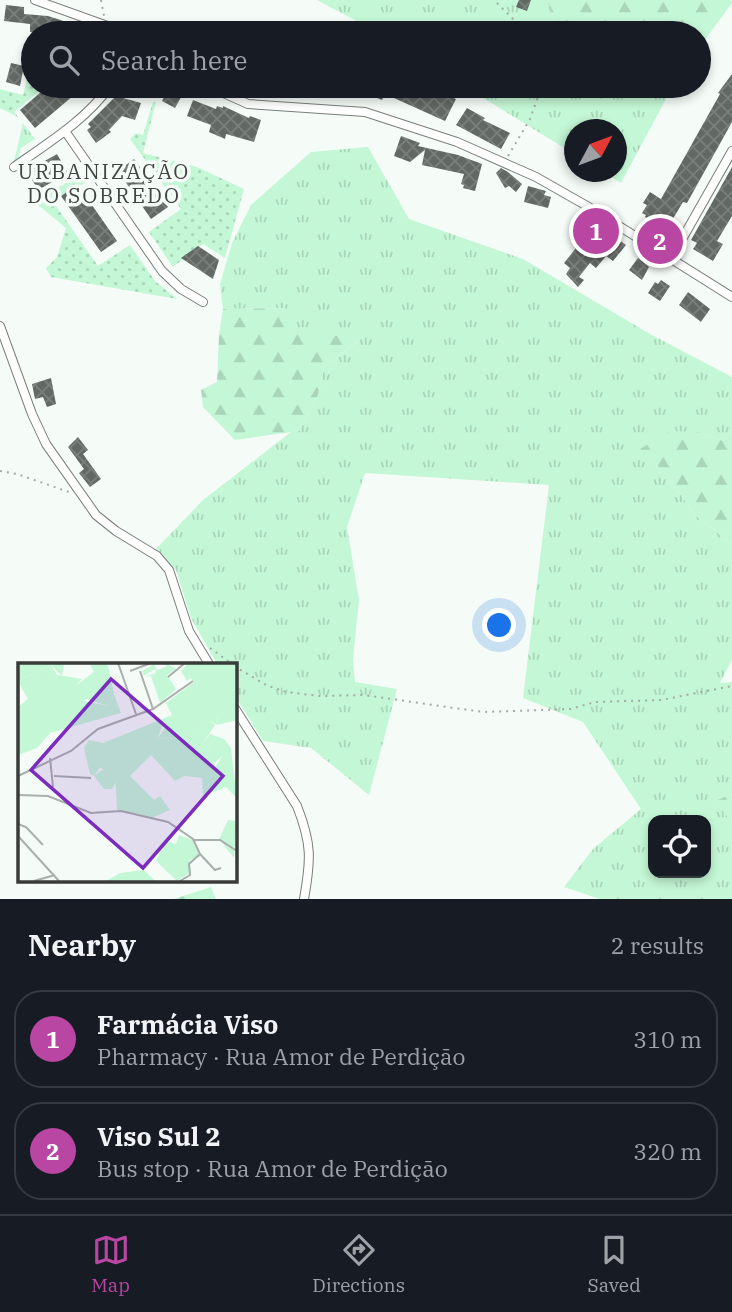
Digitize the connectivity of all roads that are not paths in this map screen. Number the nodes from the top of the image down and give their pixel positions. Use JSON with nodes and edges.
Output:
{"nodes":[{"id":1,"x":35,"y":0,"type":"edge"},
{"id":2,"x":97,"y":21,"type":"edge"},
{"id":3,"x":101,"y":98,"type":"edge"},
{"id":4,"x":235,"y":98,"type":"edge"},
{"id":5,"x":65,"y":131,"type":"junction"},
{"id":6,"x":732,"y":151,"type":"edge"},
{"id":7,"x":14,"y":167,"type":"dead end"},
{"id":8,"x":670,"y":257,"type":"junction"},
{"id":9,"x":732,"y":297,"type":"edge"},
{"id":10,"x":203,"y":302,"type":"dead end"},
{"id":11,"x":0,"y":326,"type":"edge"},
{"id":12,"x":208,"y":663,"type":"edge"},
{"id":13,"x":236,"y":709,"type":"edge"},
{"id":14,"x":304,"y":899,"type":"edge"}],
"edges":[{"from":1,"to":2,"type":"street"},
{"from":3,"to":5,"type":"street"},
{"from":4,"to":8,"type":"street"},
{"from":5,"to":7,"type":"street"},
{"from":5,"to":10,"type":"street"},
{"from":6,"to":8,"type":"street"},
{"from":8,"to":9,"type":"street"},
{"from":11,"to":12,"type":"street"},
{"from":13,"to":14,"type":"street"}]}
